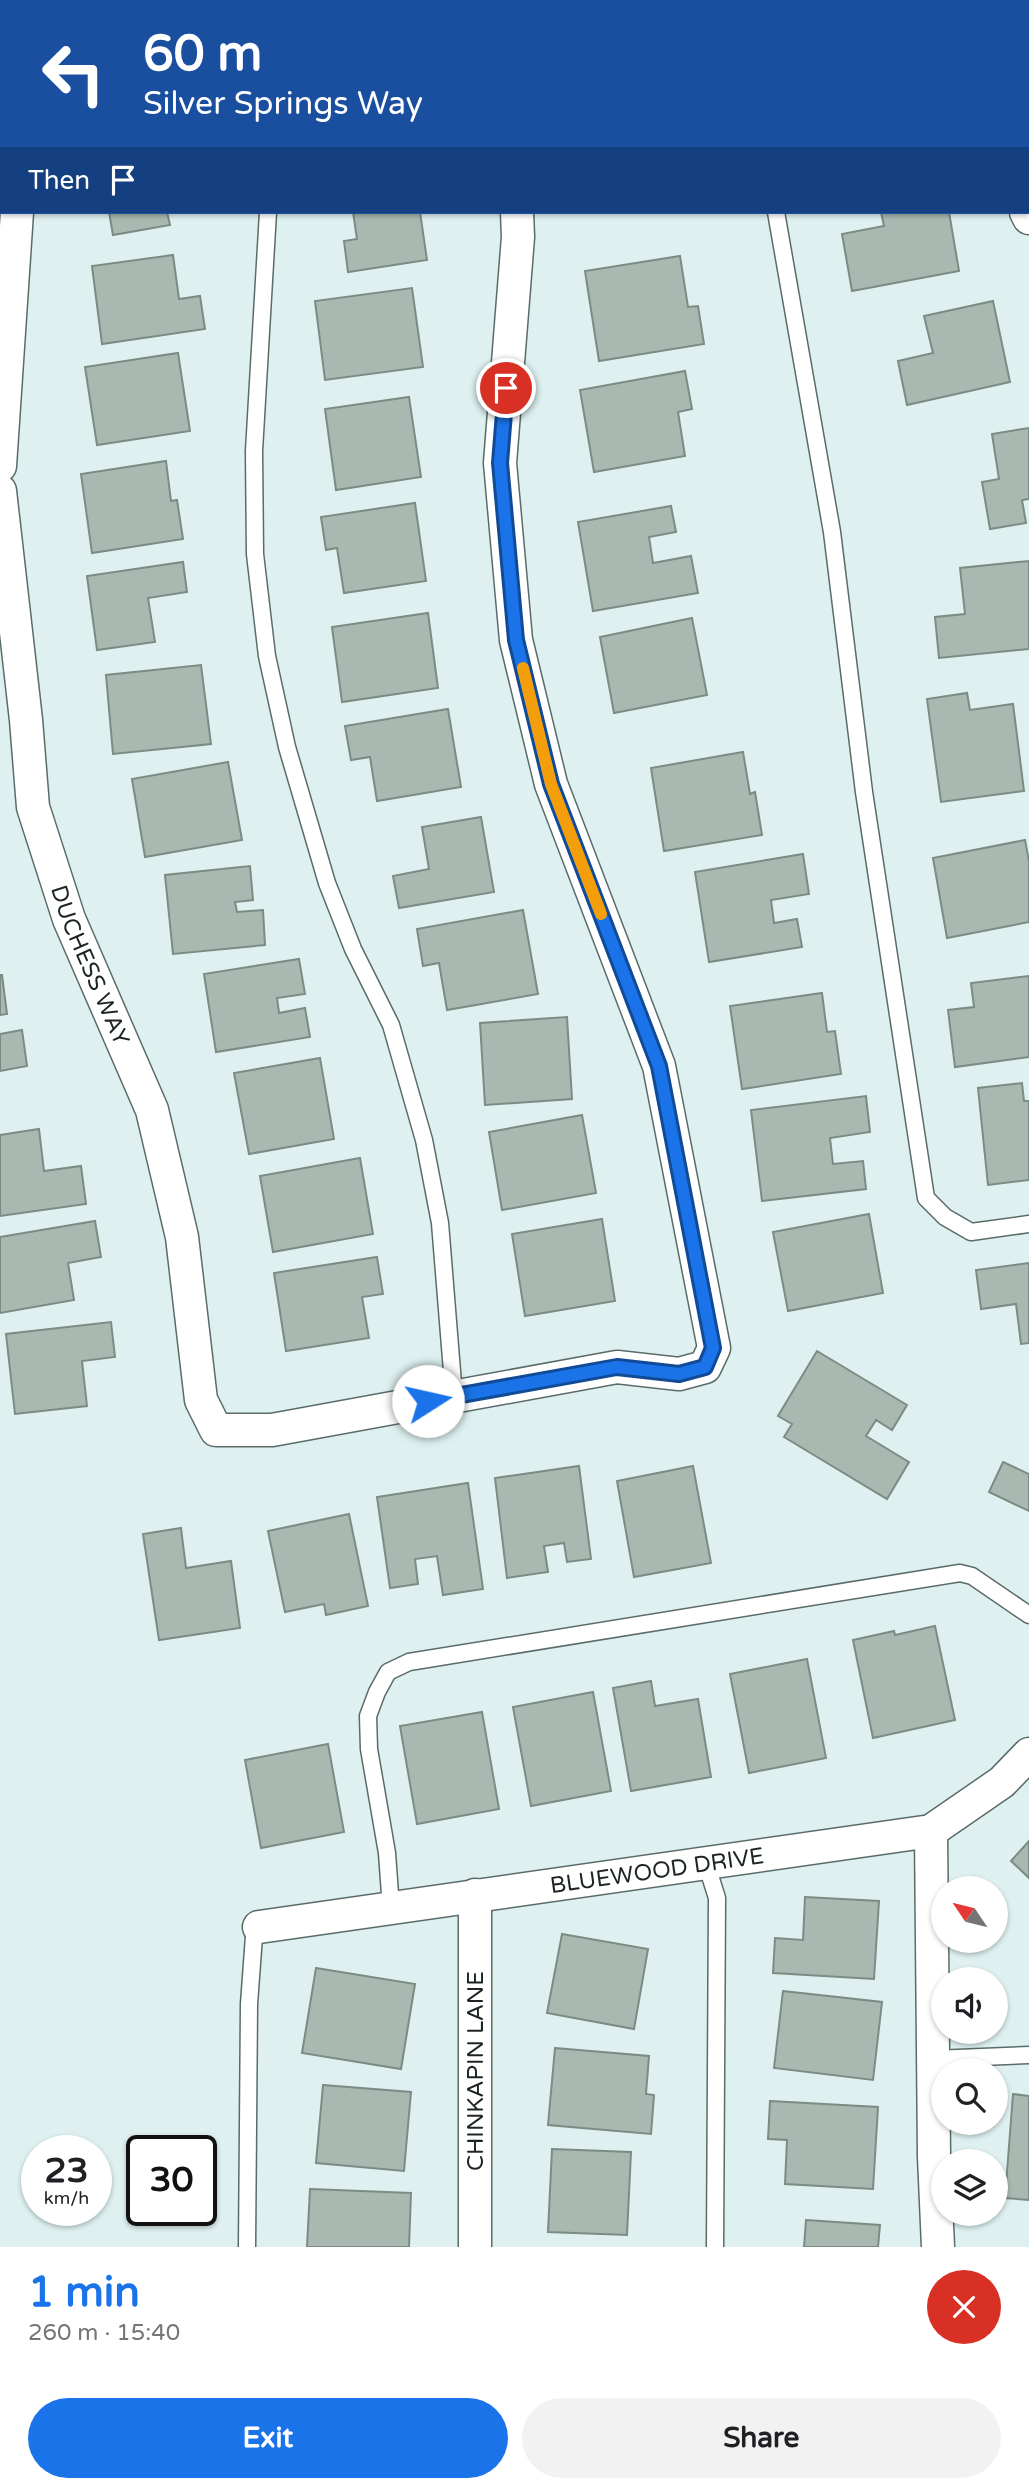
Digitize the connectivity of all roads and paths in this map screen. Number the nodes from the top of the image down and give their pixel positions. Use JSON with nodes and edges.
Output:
{"nodes":[{"id":1,"x":17,"y":214,"type":"edge"},
{"id":2,"x":268,"y":214,"type":"edge"},
{"id":3,"x":517,"y":214,"type":"edge"},
{"id":4,"x":776,"y":214,"type":"edge"},
{"id":5,"x":0,"y":466,"type":"edge"},
{"id":6,"x":0,"y":491,"type":"edge"},
{"id":7,"x":1029,"y":1224,"type":"edge"},
{"id":8,"x":454,"y":1396,"type":"junction"},
{"id":9,"x":1029,"y":1615,"type":"edge"},
{"id":10,"x":1029,"y":1754,"type":"edge"},
{"id":11,"x":931,"y":1831,"type":"junction"},
{"id":12,"x":706,"y":1863,"type":"junction"},
{"id":13,"x":475,"y":1895,"type":"junction"},
{"id":14,"x":391,"y":1908,"type":"junction"},
{"id":15,"x":259,"y":1927,"type":"joint"},
{"id":16,"x":1029,"y":2055,"type":"edge"},
{"id":17,"x":933,"y":2058,"type":"edge"},
{"id":18,"x":957,"y":2058,"type":"edge"},
{"id":19,"x":935,"y":2135,"type":"edge"},
{"id":20,"x":247,"y":2247,"type":"edge"},
{"id":21,"x":475,"y":2247,"type":"edge"},
{"id":22,"x":715,"y":2247,"type":"edge"},
{"id":23,"x":938,"y":2247,"type":"edge"}],
"edges":[{"from":1,"to":5,"type":"street"},
{"from":2,"to":8,"type":"lane"},
{"from":3,"to":8,"type":"street"},
{"from":4,"to":7,"type":"lane"},
{"from":6,"to":8,"type":"street","name":"DUCHESS WAY"},
{"from":9,"to":14,"type":"lane"},
{"from":10,"to":11,"type":"street","name":"BLUEWOOD DRIVE"},
{"from":11,"to":12,"type":"street","name":"BLUEWOOD DRIVE"},
{"from":11,"to":17,"type":"street"},
{"from":12,"to":13,"type":"street","name":"BLUEWOOD DRIVE"},
{"from":12,"to":22,"type":"lane"},
{"from":13,"to":14,"type":"street","name":"BLUEWOOD DRIVE"},
{"from":13,"to":21,"type":"street","name":"CHINKAPIN LANE"},
{"from":14,"to":15,"type":"street","name":"BLUEWOOD DRIVE"},
{"from":15,"to":20,"type":"lane"},
{"from":16,"to":18,"type":"lane"},
{"from":19,"to":23,"type":"street"}]}
